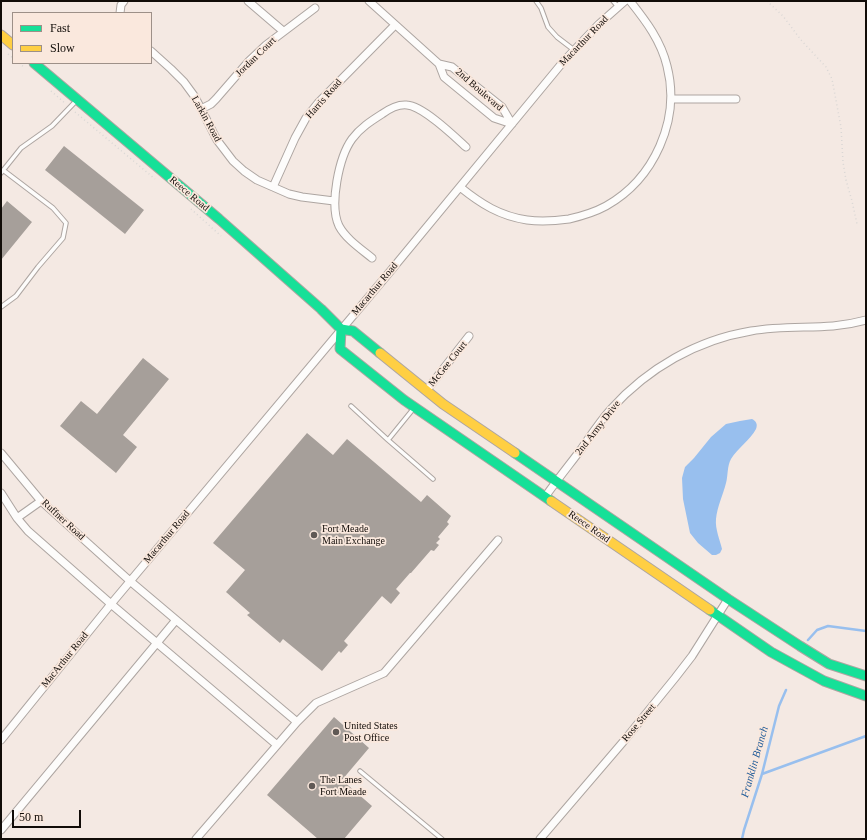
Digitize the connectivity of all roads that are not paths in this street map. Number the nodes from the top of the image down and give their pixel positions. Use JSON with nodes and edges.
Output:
{"nodes":[{"id":1,"x":124,"y":1,"type":"edge"},
{"id":2,"x":248,"y":1,"type":"edge"},
{"id":3,"x":369,"y":1,"type":"edge"},
{"id":4,"x":625,"y":1,"type":"edge"},
{"id":5,"x":630,"y":1,"type":"edge"},
{"id":6,"x":538,"y":2,"type":"edge"},
{"id":7,"x":616,"y":4,"type":"edge"},
{"id":8,"x":315,"y":8,"type":"dead end"},
{"id":9,"x":120,"y":12,"type":"edge"},
{"id":10,"x":395,"y":25,"type":"junction"},
{"id":11,"x":283,"y":31,"type":"junction"},
{"id":12,"x":1,"y":35,"type":"edge"},
{"id":13,"x":12,"y":44,"type":"edge"},
{"id":14,"x":574,"y":50,"type":"junction"},
{"id":15,"x":152,"y":52,"type":"edge"},
{"id":16,"x":35,"y":64,"type":"edge"},
{"id":17,"x":439,"y":64,"type":"junction"},
{"id":18,"x":671,"y":99,"type":"junction"},
{"id":19,"x":736,"y":99,"type":"dead end"},
{"id":20,"x":77,"y":100,"type":"junction"},
{"id":21,"x":201,"y":109,"type":"junction"},
{"id":22,"x":512,"y":124,"type":"junction"},
{"id":23,"x":466,"y":147,"type":"dead end"},
{"id":24,"x":2,"y":172,"type":"edge"},
{"id":25,"x":273,"y":187,"type":"junction"},
{"id":26,"x":460,"y":187,"type":"junction"},
{"id":27,"x":334,"y":201,"type":"junction"},
{"id":28,"x":372,"y":258,"type":"dead end"},
{"id":29,"x":1,"y":307,"type":"edge"},
{"id":30,"x":866,"y":320,"type":"edge"},
{"id":31,"x":341,"y":330,"type":"junction"},
{"id":32,"x":469,"y":336,"type":"dead end"},
{"id":33,"x":426,"y":391,"type":"junction"},
{"id":34,"x":351,"y":406,"type":"dead end"},
{"id":35,"x":415,"y":407,"type":"junction"},
{"id":36,"x":388,"y":440,"type":"junction"},
{"id":37,"x":1,"y":453,"type":"edge"},
{"id":38,"x":433,"y":479,"type":"dead end"},
{"id":39,"x":556,"y":481,"type":"junction"},
{"id":40,"x":1,"y":493,"type":"edge"},
{"id":41,"x":545,"y":496,"type":"junction"},
{"id":42,"x":41,"y":501,"type":"junction"},
{"id":43,"x":17,"y":518,"type":"junction"},
{"id":44,"x":498,"y":540,"type":"dead end"},
{"id":45,"x":130,"y":581,"type":"junction"},
{"id":46,"x":728,"y":599,"type":"junction"},
{"id":47,"x":111,"y":604,"type":"junction"},
{"id":48,"x":718,"y":615,"type":"junction"},
{"id":49,"x":176,"y":620,"type":"junction"},
{"id":50,"x":157,"y":643,"type":"junction"},
{"id":51,"x":866,"y":676,"type":"edge"},
{"id":52,"x":866,"y":696,"type":"edge"},
{"id":53,"x":297,"y":722,"type":"junction"},
{"id":54,"x":1,"y":740,"type":"edge"},
{"id":55,"x":277,"y":745,"type":"junction"},
{"id":56,"x":360,"y":771,"type":"dead end"},
{"id":57,"x":1,"y":830,"type":"edge"},
{"id":58,"x":196,"y":839,"type":"edge"},
{"id":59,"x":442,"y":839,"type":"edge"},
{"id":60,"x":540,"y":839,"type":"edge"}],
"edges":[{"from":1,"to":9,"type":"street"},
{"from":2,"to":11,"type":"street"},
{"from":3,"to":10,"type":"street","name":"2nd Boulevard"},
{"from":4,"to":7,"type":"street","name":"Macarthur Road"},
{"from":5,"to":18,"type":"street"},
{"from":6,"to":14,"type":"lane"},
{"from":7,"to":14,"type":"street","name":"Macarthur Road"},
{"from":8,"to":11,"type":"street","name":"Jordan Court"},
{"from":10,"to":17,"type":"street","name":"2nd Boulevard"},
{"from":10,"to":25,"type":"street","name":"Harris Road"},
{"from":11,"to":21,"type":"street","name":"Jordan Court"},
{"from":12,"to":13,"type":"street"},
{"from":14,"to":22,"type":"street","name":"Macarthur Road"},
{"from":15,"to":21,"type":"street","name":"Larkin Road"},
{"from":16,"to":20,"type":"street","name":"Reece Road"},
{"from":17,"to":22,"type":"street","name":"2nd Boulevard"},
{"from":17,"to":22,"type":"street","name":"2nd Boulevard"},
{"from":18,"to":19,"type":"street"},
{"from":18,"to":26,"type":"street"},
{"from":20,"to":24,"type":"lane"},
{"from":20,"to":31,"type":"street","name":"Reece Road"},
{"from":21,"to":25,"type":"street","name":"Larkin Road"},
{"from":22,"to":26,"type":"street","name":"Macarthur Road"},
{"from":23,"to":27,"type":"street"},
{"from":24,"to":29,"type":"lane"},
{"from":25,"to":27,"type":"street","name":"Larkin Road"},
{"from":26,"to":31,"type":"street","name":"Macarthur Road"},
{"from":27,"to":28,"type":"street"},
{"from":30,"to":39,"type":"street","name":"2nd Army Drive"},
{"from":31,"to":33,"type":"street","name":"Reece Road"},
{"from":31,"to":35,"type":"street","name":"Reece Road"},
{"from":31,"to":45,"type":"street","name":"Macarthur Road"},
{"from":32,"to":33,"type":"street","name":"McGee Court"},
{"from":33,"to":39,"type":"street","name":"Reece Road"},
{"from":34,"to":36,"type":"lane"},
{"from":35,"to":36,"type":"lane"},
{"from":35,"to":41,"type":"street","name":"Reece Road"},
{"from":36,"to":38,"type":"lane"},
{"from":37,"to":42,"type":"street","name":"Ruffner Road"},
{"from":39,"to":41,"type":"street","name":"2nd Army Drive"},
{"from":39,"to":46,"type":"street","name":"Reece Road"},
{"from":40,"to":43,"type":"street"},
{"from":41,"to":48,"type":"street","name":"Reece Road"},
{"from":42,"to":43,"type":"street"},
{"from":42,"to":45,"type":"street","name":"Ruffner Road"},
{"from":43,"to":47,"type":"street"},
{"from":44,"to":53,"type":"street"},
{"from":45,"to":47,"type":"street","name":"MacArthur Road"},
{"from":45,"to":49,"type":"street","name":"Ruffner Road"},
{"from":46,"to":48,"type":"street","name":"Rose Street"},
{"from":46,"to":51,"type":"street","name":"Reece Road"},
{"from":47,"to":50,"type":"street"},
{"from":47,"to":54,"type":"street","name":"MacArthur Road"},
{"from":48,"to":52,"type":"street","name":"Reece Road"},
{"from":48,"to":60,"type":"street","name":"Rose Street"},
{"from":49,"to":50,"type":"street"},
{"from":49,"to":53,"type":"street","name":"Ruffner Road"},
{"from":50,"to":55,"type":"street"},
{"from":50,"to":57,"type":"street"},
{"from":53,"to":55,"type":"street"},
{"from":55,"to":58,"type":"street"},
{"from":56,"to":59,"type":"lane"}]}
